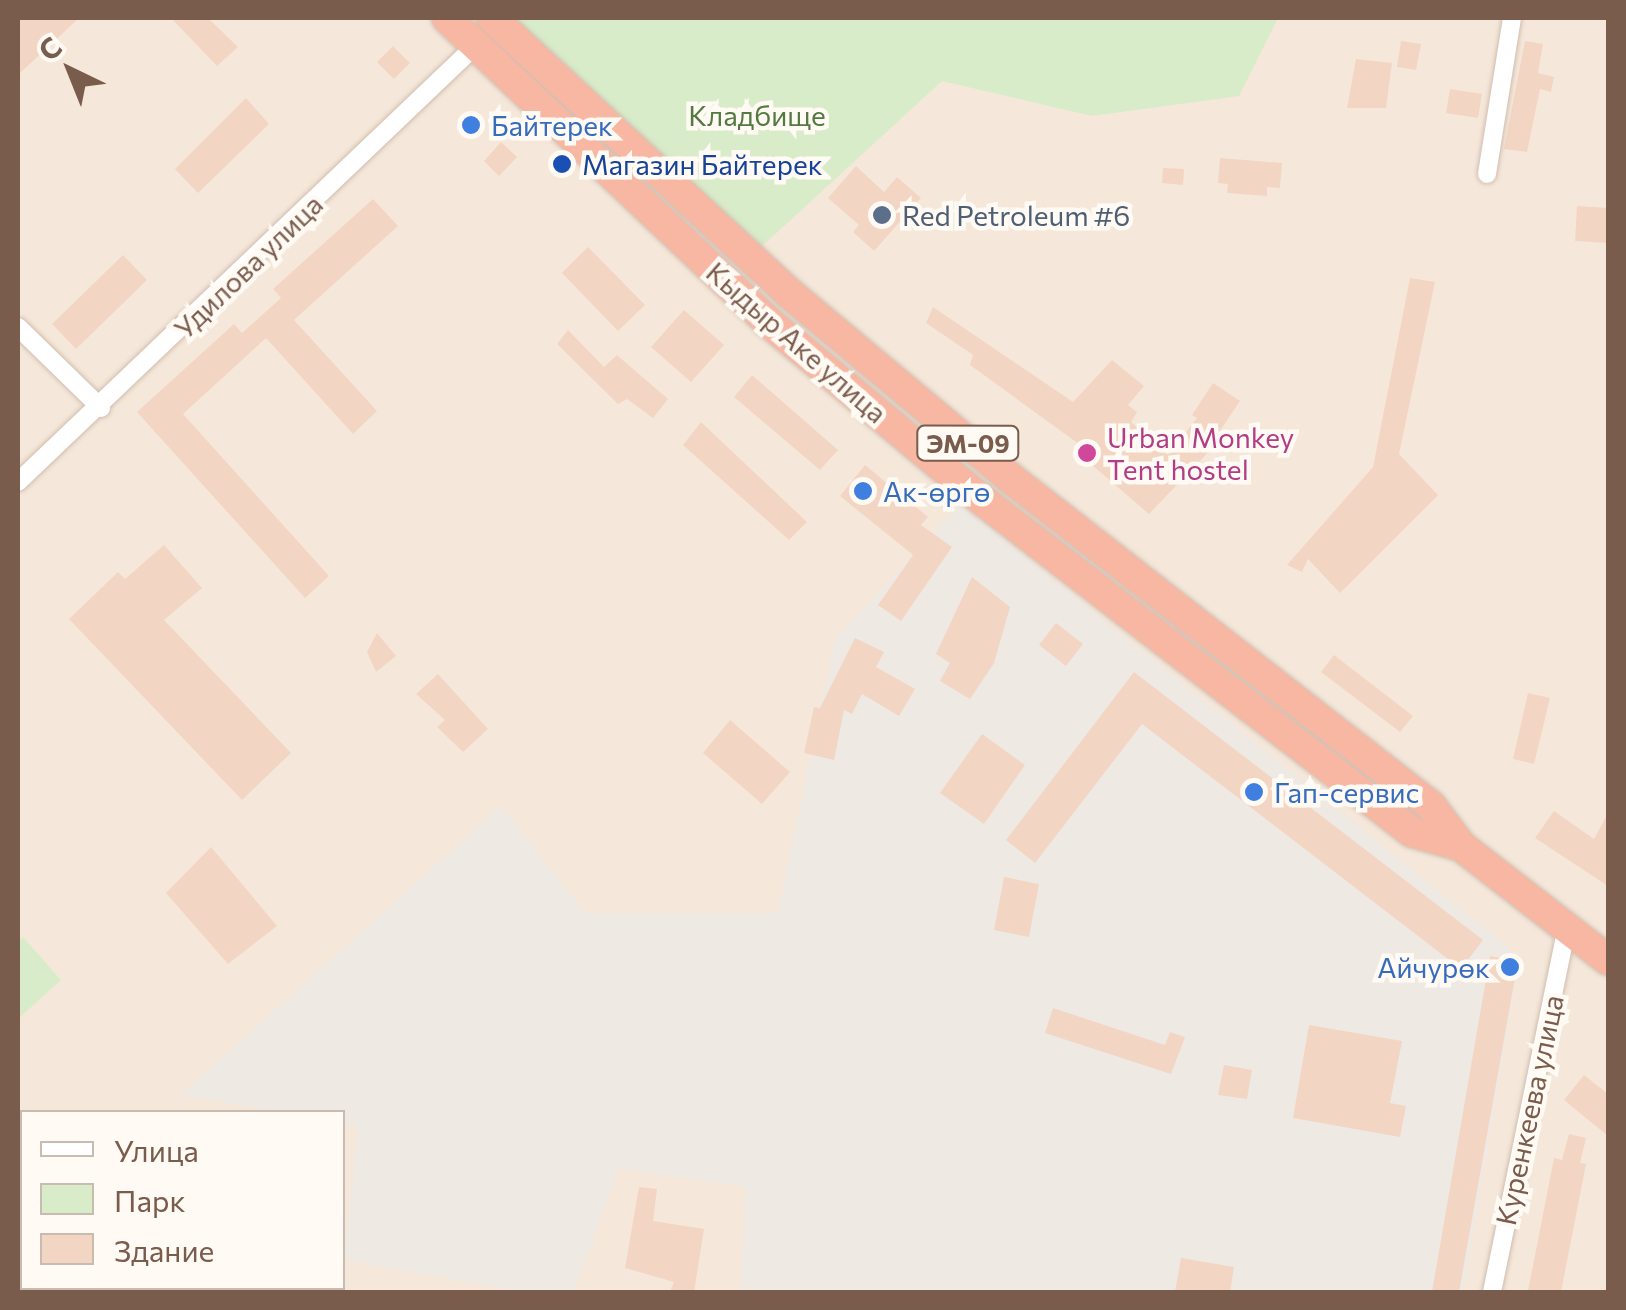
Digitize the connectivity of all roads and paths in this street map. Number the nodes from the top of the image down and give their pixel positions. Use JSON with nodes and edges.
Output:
{"nodes":[{"id":1,"x":447,"y":18,"type":"edge"},
{"id":2,"x":1512,"y":18,"type":"edge"},
{"id":3,"x":495,"y":21,"type":"edge"},
{"id":4,"x":475,"y":46,"type":"junction"},
{"id":5,"x":1486,"y":174,"type":"dead end"},
{"id":6,"x":752,"y":260,"type":"junction"},
{"id":7,"x":728,"y":285,"type":"junction"},
{"id":8,"x":789,"y":292,"type":"junction"},
{"id":9,"x":766,"y":320,"type":"junction"},
{"id":10,"x":18,"y":327,"type":"edge"},
{"id":11,"x":101,"y":408,"type":"junction"},
{"id":12,"x":1009,"y":477,"type":"junction"},
{"id":13,"x":18,"y":482,"type":"edge"},
{"id":14,"x":986,"y":503,"type":"junction"},
{"id":15,"x":1461,"y":846,"type":"junction"},
{"id":16,"x":1566,"y":928,"type":"junction"},
{"id":17,"x":1608,"y":960,"type":"edge"},
{"id":18,"x":1492,"y":1292,"type":"edge"}],
"edges":[{"from":1,"to":4,"type":"highway","name":"Кыдыр Аке улица","number":"ЭМ-09"},
{"from":2,"to":5,"type":"street"},
{"from":3,"to":4,"type":"highway"},
{"from":3,"to":6,"type":"highway","name":"Кыдыр Аке улица","number":"ЭМ-09"},
{"from":4,"to":7,"type":"highway","name":"Кыдыр Аке улица","number":"ЭМ-09"},
{"from":4,"to":11,"type":"street","name":"Удилова улица"},
{"from":6,"to":7,"type":"highway"},
{"from":6,"to":8,"type":"highway","name":"Кыдыр Аке улица","number":"ЭМ-09"},
{"from":7,"to":9,"type":"highway","name":"Кыдыр Аке улица","number":"ЭМ-09"},
{"from":8,"to":9,"type":"highway"},
{"from":8,"to":12,"type":"highway","name":"Кыдыр Аке улица","number":"ЭМ-09"},
{"from":9,"to":14,"type":"highway","name":"Кыдыр Аке улица","number":"ЭМ-09"},
{"from":10,"to":11,"type":"street"},
{"from":11,"to":13,"type":"street","name":"Удилова улица"},
{"from":12,"to":14,"type":"highway"},
{"from":12,"to":15,"type":"highway","name":"Кыдыр Аке улица","number":"ЭМ-09"},
{"from":14,"to":15,"type":"highway","name":"Кыдыр Аке улица","number":"ЭМ-09"},
{"from":15,"to":16,"type":"highway","name":"Кыдыр Аке улица","number":"ЭМ-09"},
{"from":16,"to":17,"type":"highway","name":"Кыдыр Аке улица","number":"ЭМ-09"},
{"from":16,"to":18,"type":"street","name":"Куренкеева улица"}]}
